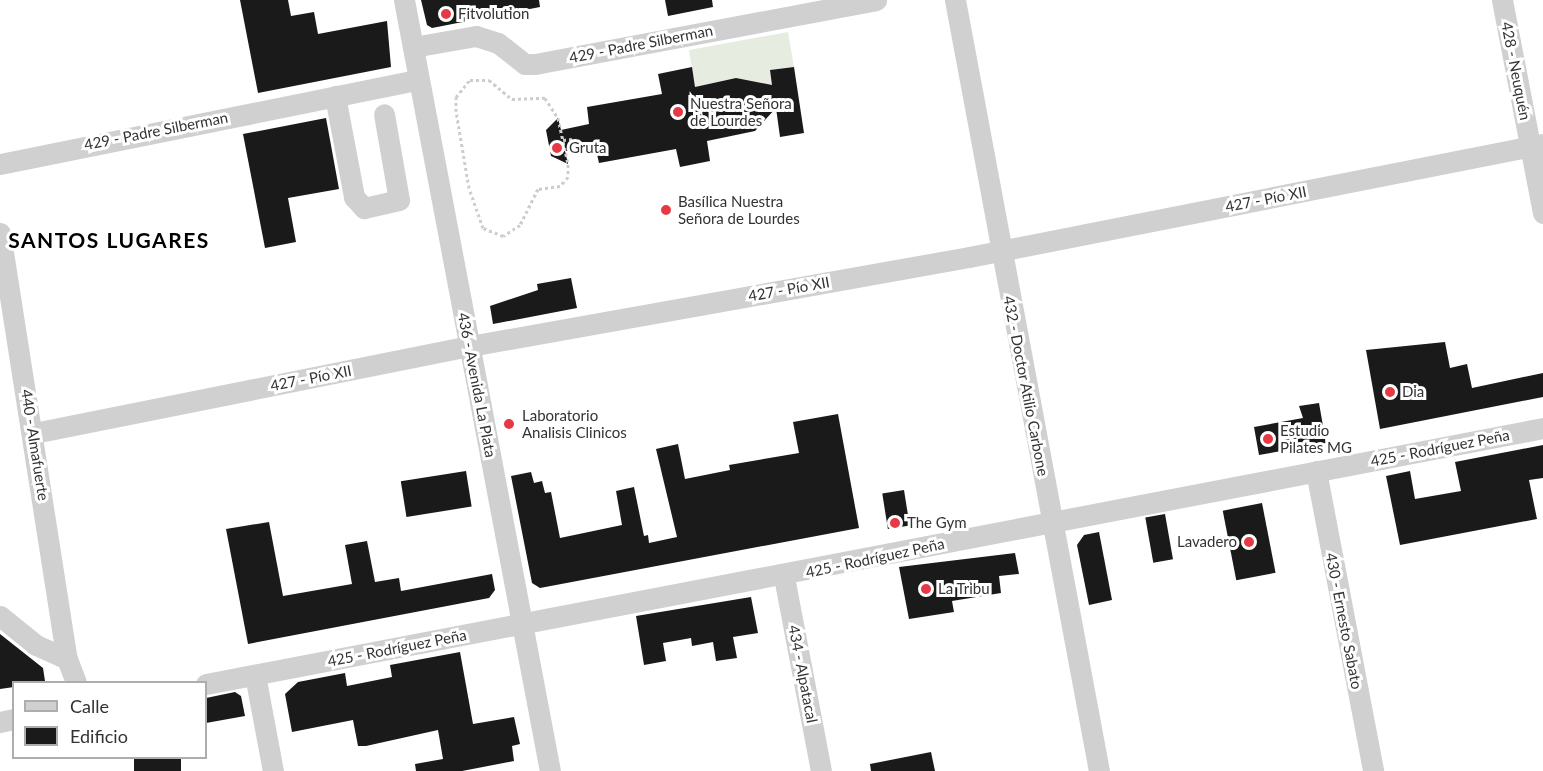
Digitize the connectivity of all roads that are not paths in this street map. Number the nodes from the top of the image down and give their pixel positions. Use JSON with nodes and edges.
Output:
{"nodes":[{"id":1,"x":404,"y":0,"type":"edge"},
{"id":2,"x":876,"y":0,"type":"edge"},
{"id":3,"x":955,"y":0,"type":"edge"},
{"id":4,"x":1502,"y":0,"type":"edge"},
{"id":5,"x":412,"y":48,"type":"junction"},
{"id":6,"x":418,"y":80,"type":"junction"},
{"id":7,"x":335,"y":96,"type":"junction"},
{"id":8,"x":384,"y":114,"type":"dead end"},
{"id":9,"x":1537,"y":146,"type":"edge"},
{"id":10,"x":0,"y":164,"type":"edge"},
{"id":11,"x":1543,"y":213,"type":"edge"},
{"id":12,"x":0,"y":233,"type":"edge"},
{"id":13,"x":999,"y":251,"type":"junction"},
{"id":14,"x":470,"y":346,"type":"junction"},
{"id":15,"x":1543,"y":428,"type":"edge"},
{"id":16,"x":34,"y":433,"type":"junction"},
{"id":17,"x":1316,"y":471,"type":"junction"},
{"id":18,"x":1053,"y":521,"type":"junction"},
{"id":19,"x":784,"y":577,"type":"junction"},
{"id":20,"x":0,"y":616,"type":"edge"},
{"id":21,"x":523,"y":624,"type":"junction"},
{"id":22,"x":68,"y":659,"type":"junction"},
{"id":23,"x":255,"y":675,"type":"junction"},
{"id":24,"x":76,"y":681,"type":"edge"},
{"id":25,"x":207,"y":684,"type":"edge"},
{"id":26,"x":273,"y":771,"type":"edge"},
{"id":27,"x":550,"y":771,"type":"edge"},
{"id":28,"x":821,"y":771,"type":"edge"},
{"id":29,"x":1099,"y":771,"type":"edge"},
{"id":30,"x":1373,"y":771,"type":"edge"}],
"edges":[{"from":1,"to":5,"type":"street","name":"436 - Avenida La Plata"},
{"from":2,"to":5,"type":"street","name":"429 - Padre Silberman"},
{"from":3,"to":13,"type":"street","name":"432 - Doctor Atilio Carbone"},
{"from":4,"to":9,"type":"street","name":"428 - Neuquén"},
{"from":5,"to":6,"type":"street","name":"436 - Avenida La Plata"},
{"from":6,"to":7,"type":"street","name":"429 - Padre Silberman"},
{"from":6,"to":14,"type":"street","name":"436 - Avenida La Plata"},
{"from":7,"to":8,"type":"street"},
{"from":7,"to":10,"type":"street","name":"429 - Padre Silberman"},
{"from":9,"to":11,"type":"street","name":"428 - Neuquén"},
{"from":9,"to":13,"type":"street","name":"427 - Pío XII"},
{"from":12,"to":16,"type":"street","name":"440 - Almafuerte"},
{"from":13,"to":14,"type":"street","name":"427 - Pío XII"},
{"from":13,"to":18,"type":"street","name":"432 - Doctor Atilio Carbone"},
{"from":14,"to":16,"type":"street","name":"427 - Pío XII"},
{"from":14,"to":21,"type":"street","name":"436 - Avenida La Plata"},
{"from":15,"to":17,"type":"street","name":"425 - Rodríguez Peña"},
{"from":16,"to":22,"type":"street","name":"440 - Almafuerte"},
{"from":17,"to":18,"type":"street","name":"425 - Rodríguez Peña"},
{"from":17,"to":30,"type":"street","name":"430 - Ernesto Sabato"},
{"from":18,"to":19,"type":"street","name":"425 - Rodríguez Peña"},
{"from":18,"to":29,"type":"street","name":"432 - Doctor Atilio Carbone"},
{"from":19,"to":21,"type":"street","name":"425 - Rodríguez Peña"},
{"from":19,"to":28,"type":"street","name":"434 - Alpatacal"},
{"from":20,"to":22,"type":"street"},
{"from":21,"to":23,"type":"street","name":"425 - Rodríguez Peña"},
{"from":21,"to":27,"type":"street","name":"436 - Avenida La Plata"},
{"from":22,"to":24,"type":"street","name":"440 - Almafuerte"},
{"from":23,"to":25,"type":"street","name":"425 - Rodríguez Peña"},
{"from":23,"to":26,"type":"street"}]}
